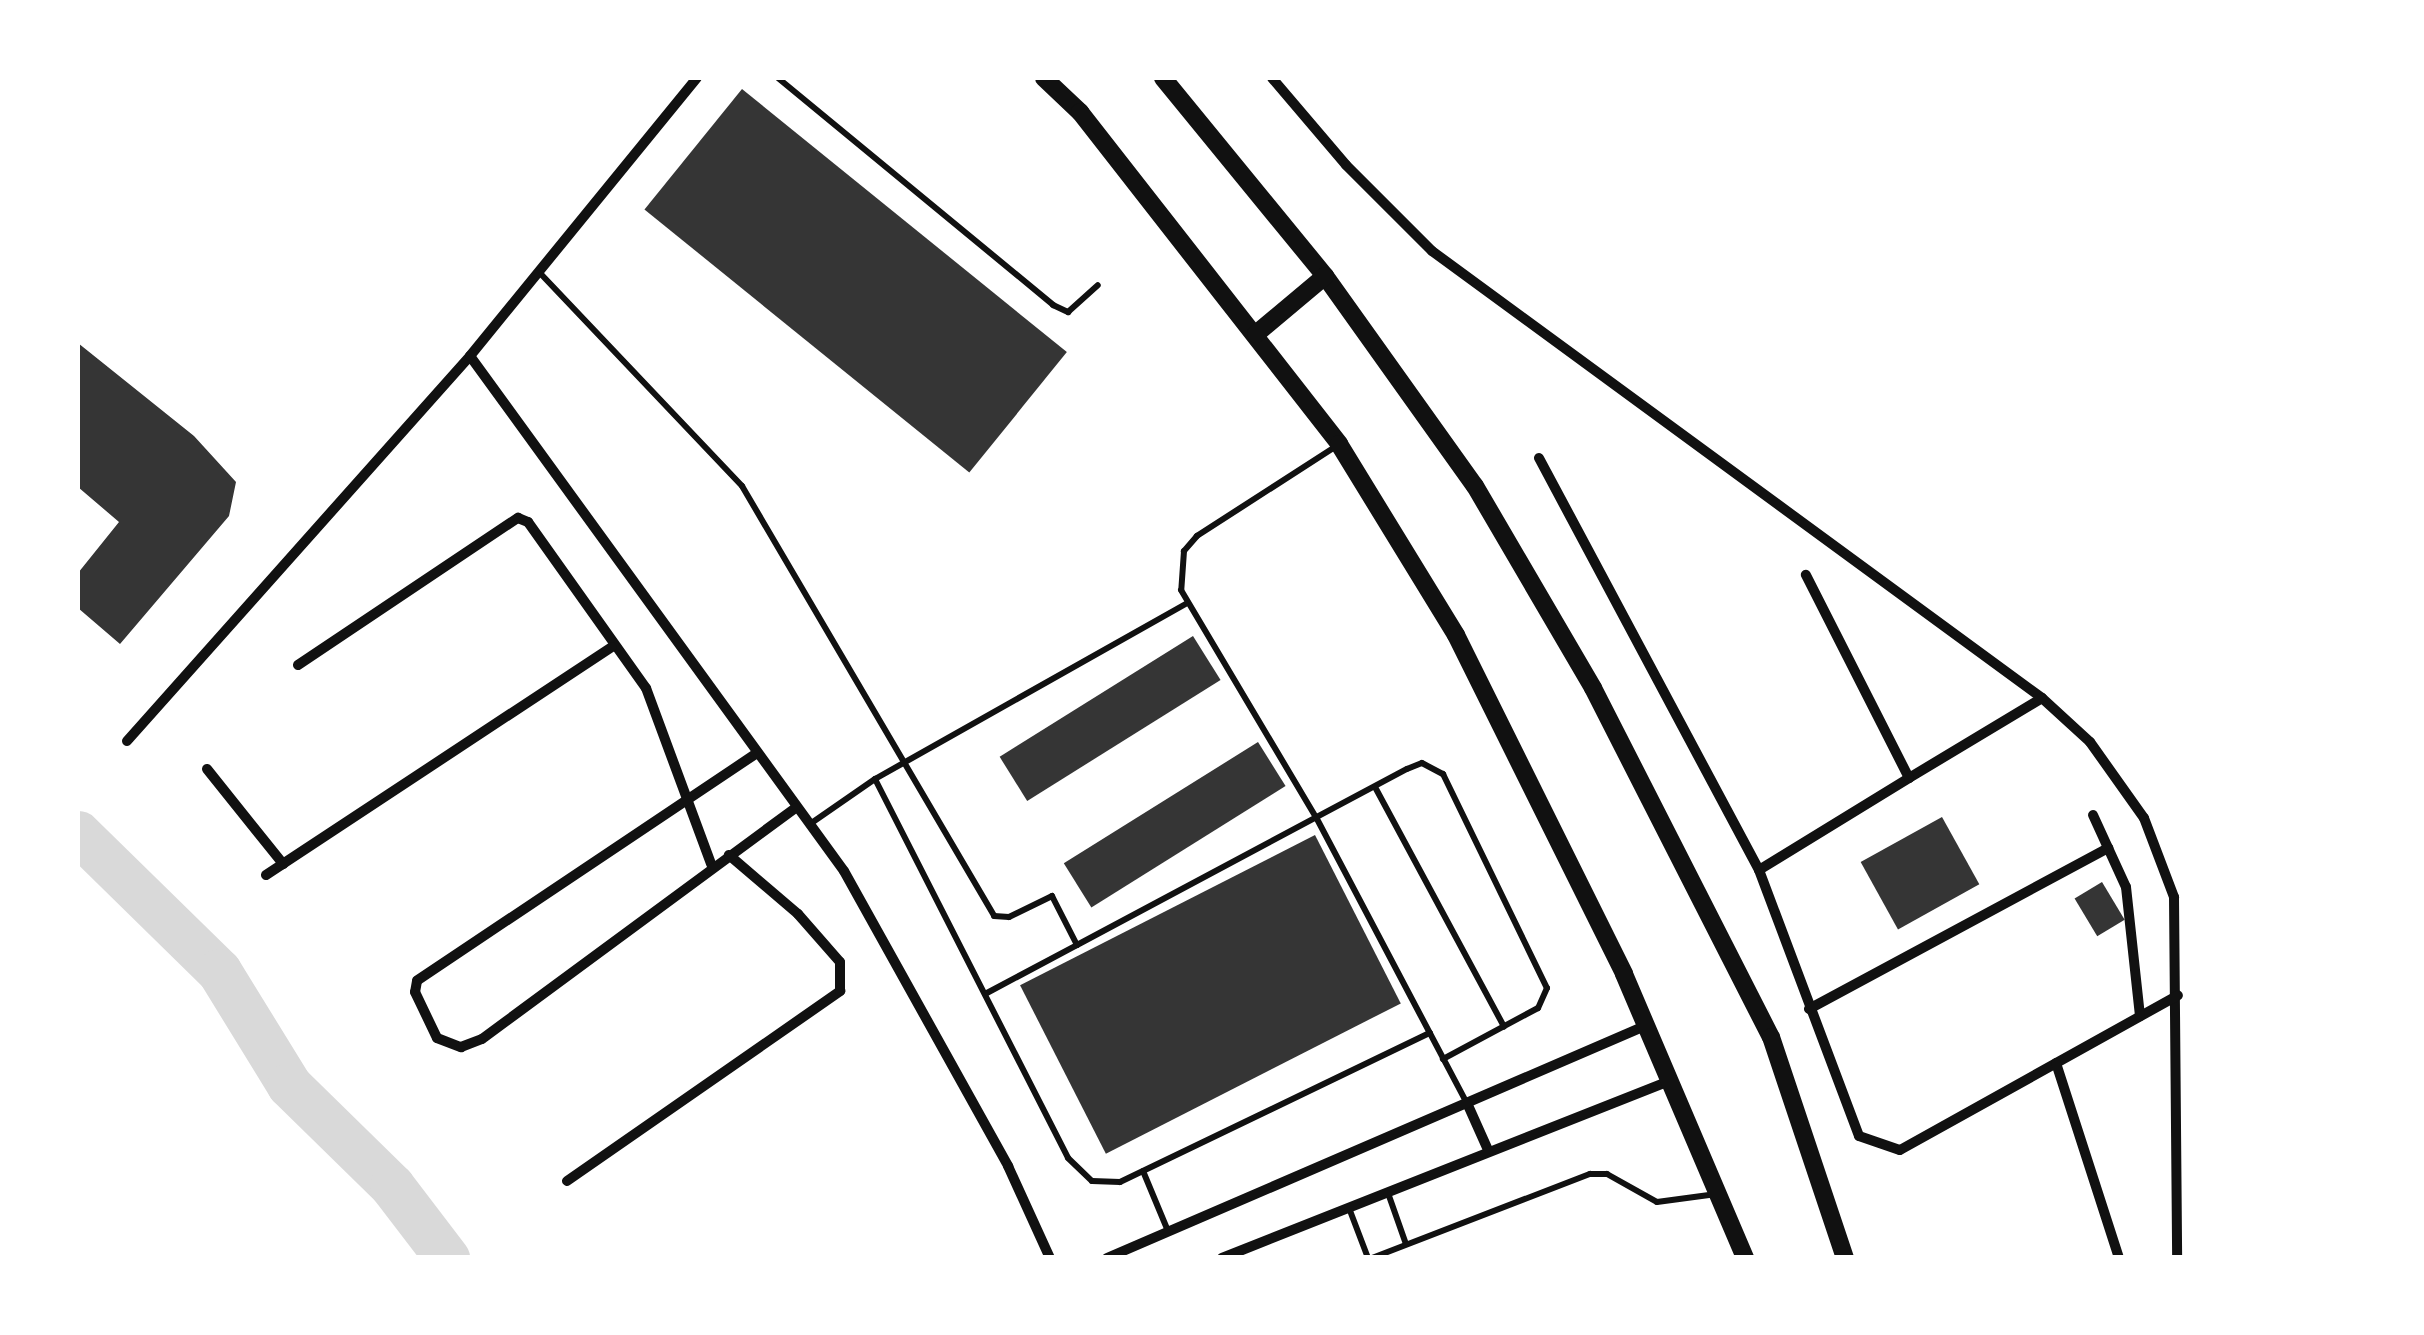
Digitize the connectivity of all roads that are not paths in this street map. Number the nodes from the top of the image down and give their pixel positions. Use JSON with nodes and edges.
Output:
{"nodes":[{"id":1,"x":697,"y":78,"type":"edge"},
{"id":2,"x":778,"y":78,"type":"edge"},
{"id":3,"x":1044,"y":78,"type":"edge"},
{"id":4,"x":1163,"y":78,"type":"edge"},
{"id":5,"x":1272,"y":78,"type":"edge"},
{"id":6,"x":539,"y":272,"type":"junction"},
{"id":7,"x":1325,"y":276,"type":"junction"},
{"id":8,"x":1098,"y":285,"type":"dead end"},
{"id":9,"x":1256,"y":334,"type":"junction"},
{"id":10,"x":470,"y":356,"type":"junction"},
{"id":11,"x":1339,"y":444,"type":"junction"},
{"id":12,"x":1540,"y":458,"type":"dead end"},
{"id":13,"x":1806,"y":575,"type":"dead end"},
{"id":14,"x":1186,"y":604,"type":"junction"},
{"id":15,"x":612,"y":647,"type":"junction"},
{"id":16,"x":298,"y":664,"type":"dead end"},
{"id":17,"x":2042,"y":698,"type":"junction"},
{"id":18,"x":127,"y":741,"type":"dead end"},
{"id":19,"x":757,"y":753,"type":"junction"},
{"id":20,"x":907,"y":762,"type":"junction"},
{"id":21,"x":207,"y":769,"type":"dead end"},
{"id":22,"x":1909,"y":778,"type":"junction"},
{"id":23,"x":875,"y":779,"type":"junction"},
{"id":24,"x":1375,"y":787,"type":"junction"},
{"id":25,"x":682,"y":798,"type":"junction"},
{"id":26,"x":794,"y":808,"type":"junction"},
{"id":27,"x":2093,"y":815,"type":"dead end"},
{"id":28,"x":1317,"y":819,"type":"junction"},
{"id":29,"x":810,"y":824,"type":"junction"},
{"id":30,"x":2108,"y":848,"type":"junction"},
{"id":31,"x":729,"y":854,"type":"junction"},
{"id":32,"x":283,"y":864,"type":"junction"},
{"id":33,"x":711,"y":864,"type":"junction"},
{"id":34,"x":1759,"y":870,"type":"junction"},
{"id":35,"x":266,"y":875,"type":"dead end"},
{"id":36,"x":1077,"y":945,"type":"junction"},
{"id":37,"x":984,"y":994,"type":"junction"},
{"id":38,"x":2178,"y":995,"type":"junction"},
{"id":39,"x":1809,"y":1009,"type":"junction"},
{"id":40,"x":2140,"y":1016,"type":"junction"},
{"id":41,"x":1645,"y":1026,"type":"junction"},
{"id":42,"x":1504,"y":1027,"type":"junction"},
{"id":43,"x":1430,"y":1033,"type":"junction"},
{"id":44,"x":1442,"y":1060,"type":"junction"},
{"id":45,"x":2056,"y":1063,"type":"junction"},
{"id":46,"x":1668,"y":1081,"type":"junction"},
{"id":47,"x":1467,"y":1103,"type":"junction"},
{"id":48,"x":1488,"y":1150,"type":"junction"},
{"id":49,"x":1143,"y":1171,"type":"junction"},
{"id":50,"x":567,"y":1180,"type":"dead end"},
{"id":51,"x":1387,"y":1190,"type":"junction"},
{"id":52,"x":1716,"y":1194,"type":"junction"},
{"id":53,"x":1348,"y":1206,"type":"junction"},
{"id":54,"x":1168,"y":1232,"type":"junction"},
{"id":55,"x":1406,"y":1244,"type":"junction"},
{"id":56,"x":1050,"y":1258,"type":"edge"},
{"id":57,"x":1107,"y":1258,"type":"edge"},
{"id":58,"x":1222,"y":1258,"type":"edge"},
{"id":59,"x":1370,"y":1258,"type":"edge"},
{"id":60,"x":1745,"y":1258,"type":"edge"},
{"id":61,"x":1845,"y":1258,"type":"edge"},
{"id":62,"x":2119,"y":1258,"type":"edge"},
{"id":63,"x":2177,"y":1258,"type":"edge"}],
"edges":[{"from":1,"to":6,"type":"street"},
{"from":2,"to":8,"type":"lane"},
{"from":3,"to":9,"type":"main road"},
{"from":4,"to":7,"type":"main road"},
{"from":5,"to":17,"type":"street"},
{"from":6,"to":10,"type":"street"},
{"from":6,"to":20,"type":"lane"},
{"from":7,"to":9,"type":"main road"},
{"from":7,"to":61,"type":"main road"},
{"from":9,"to":11,"type":"main road"},
{"from":10,"to":18,"type":"street"},
{"from":10,"to":19,"type":"street"},
{"from":11,"to":14,"type":"lane"},
{"from":11,"to":41,"type":"main road"},
{"from":12,"to":34,"type":"street"},
{"from":13,"to":22,"type":"street"},
{"from":14,"to":20,"type":"lane"},
{"from":14,"to":28,"type":"lane"},
{"from":15,"to":16,"type":"street"},
{"from":15,"to":25,"type":"street"},
{"from":15,"to":32,"type":"street"},
{"from":17,"to":22,"type":"street"},
{"from":17,"to":38,"type":"street"},
{"from":19,"to":25,"type":"street"},
{"from":19,"to":26,"type":"street"},
{"from":20,"to":23,"type":"lane"},
{"from":20,"to":36,"type":"lane"},
{"from":21,"to":32,"type":"street"},
{"from":22,"to":34,"type":"street"},
{"from":23,"to":29,"type":"lane"},
{"from":23,"to":37,"type":"lane"},
{"from":24,"to":28,"type":"lane"},
{"from":24,"to":42,"type":"lane"},
{"from":24,"to":42,"type":"lane"},
{"from":25,"to":33,"type":"street"},
{"from":25,"to":33,"type":"street"},
{"from":26,"to":29,"type":"street"},
{"from":26,"to":31,"type":"street"},
{"from":27,"to":30,"type":"street"},
{"from":28,"to":36,"type":"lane"},
{"from":28,"to":43,"type":"lane"},
{"from":29,"to":56,"type":"street"},
{"from":30,"to":39,"type":"street"},
{"from":30,"to":40,"type":"street"},
{"from":31,"to":33,"type":"street"},
{"from":31,"to":50,"type":"street"},
{"from":32,"to":35,"type":"street"},
{"from":34,"to":39,"type":"street"},
{"from":36,"to":37,"type":"lane"},
{"from":37,"to":49,"type":"lane"},
{"from":38,"to":40,"type":"street"},
{"from":38,"to":63,"type":"street"},
{"from":39,"to":45,"type":"street"},
{"from":40,"to":45,"type":"street"},
{"from":41,"to":46,"type":"main road"},
{"from":41,"to":47,"type":"street"},
{"from":42,"to":44,"type":"lane"},
{"from":43,"to":44,"type":"lane"},
{"from":43,"to":49,"type":"lane"},
{"from":44,"to":47,"type":"lane"},
{"from":45,"to":62,"type":"street"},
{"from":46,"to":48,"type":"street"},
{"from":46,"to":52,"type":"main road"},
{"from":47,"to":48,"type":"street"},
{"from":47,"to":54,"type":"street"},
{"from":48,"to":51,"type":"street"},
{"from":49,"to":54,"type":"lane"},
{"from":51,"to":53,"type":"street"},
{"from":51,"to":55,"type":"lane"},
{"from":52,"to":55,"type":"lane"},
{"from":52,"to":60,"type":"main road"},
{"from":53,"to":58,"type":"street"},
{"from":53,"to":59,"type":"lane"},
{"from":54,"to":57,"type":"street"},
{"from":55,"to":59,"type":"lane"}]}
